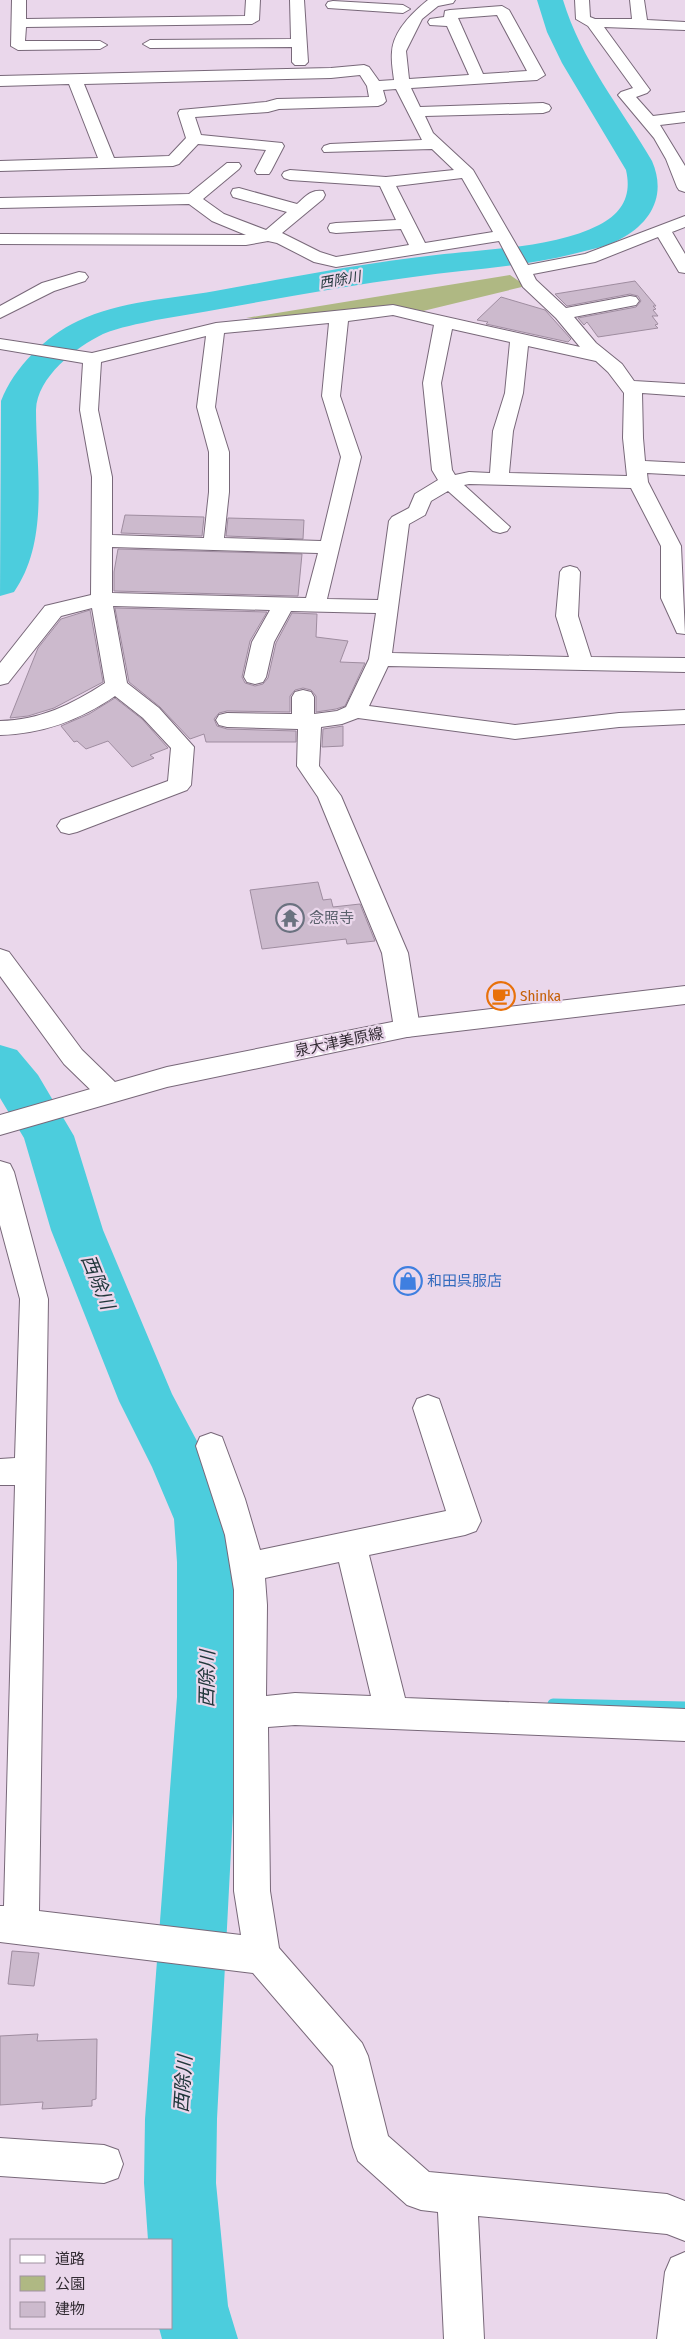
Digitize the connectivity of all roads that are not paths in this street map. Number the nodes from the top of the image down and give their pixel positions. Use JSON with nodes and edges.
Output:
{"nodes":[{"id":1,"x":20,"y":0,"type":"edge"},
{"id":2,"x":253,"y":0,"type":"edge"},
{"id":3,"x":297,"y":0,"type":"edge"},
{"id":4,"x":448,"y":0,"type":"edge"},
{"id":5,"x":582,"y":0,"type":"edge"},
{"id":6,"x":637,"y":0,"type":"edge"},
{"id":7,"x":369,"y":3,"type":"edge"},
{"id":8,"x":333,"y":5,"type":"dead end"},
{"id":9,"x":403,"y":9,"type":"dead end"},
{"id":10,"x":101,"y":21,"type":"junction"},
{"id":11,"x":452,"y":21,"type":"junction"},
{"id":12,"x":413,"y":22,"type":"junction"},
{"id":13,"x":19,"y":23,"type":"junction"},
{"id":14,"x":593,"y":23,"type":"junction"},
{"id":15,"x":640,"y":23,"type":"junction"},
{"id":16,"x":683,"y":30,"type":"edge"},
{"id":17,"x":250,"y":37,"type":"junction"},
{"id":18,"x":299,"y":43,"type":"junction"},
{"id":19,"x":18,"y":46,"type":"junction"},
{"id":20,"x":100,"y":46,"type":"junction"},
{"id":21,"x":246,"y":74,"type":"junction"},
{"id":22,"x":268,"y":74,"type":"junction"},
{"id":23,"x":300,"y":74,"type":"junction"},
{"id":24,"x":157,"y":76,"type":"junction"},
{"id":25,"x":175,"y":76,"type":"junction"},
{"id":26,"x":95,"y":79,"type":"junction"},
{"id":27,"x":478,"y":79,"type":"junction"},
{"id":28,"x":21,"y":80,"type":"junction"},
{"id":29,"x":75,"y":80,"type":"junction"},
{"id":30,"x":0,"y":81,"type":"edge"},
{"id":31,"x":402,"y":85,"type":"junction"},
{"id":32,"x":376,"y":86,"type":"junction"},
{"id":33,"x":277,"y":104,"type":"junction"},
{"id":34,"x":543,"y":108,"type":"dead end"},
{"id":35,"x":415,"y":112,"type":"junction"},
{"id":36,"x":186,"y":113,"type":"junction"},
{"id":37,"x":685,"y":117,"type":"edge"},
{"id":38,"x":650,"y":121,"type":"junction"},
{"id":39,"x":194,"y":139,"type":"junction"},
{"id":40,"x":436,"y":144,"type":"junction"},
{"id":41,"x":677,"y":146,"type":"edge"},
{"id":42,"x":0,"y":148,"type":"edge"},
{"id":43,"x":331,"y":148,"type":"dead end"},
{"id":44,"x":8,"y":166,"type":"edge"},
{"id":45,"x":233,"y":166,"type":"dead end"},
{"id":46,"x":263,"y":171,"type":"dead end"},
{"id":47,"x":468,"y":173,"type":"junction"},
{"id":48,"x":290,"y":175,"type":"dead end"},
{"id":49,"x":123,"y":178,"type":"junction"},
{"id":50,"x":684,"y":178,"type":"edge"},
{"id":51,"x":386,"y":182,"type":"junction"},
{"id":52,"x":239,"y":193,"type":"dead end"},
{"id":53,"x":317,"y":195,"type":"dead end"},
{"id":54,"x":193,"y":198,"type":"junction"},
{"id":55,"x":33,"y":202,"type":"junction"},
{"id":56,"x":0,"y":203,"type":"edge"},
{"id":57,"x":300,"y":210,"type":"junction"},
{"id":58,"x":685,"y":221,"type":"edge"},
{"id":59,"x":407,"y":224,"type":"junction"},
{"id":60,"x":336,"y":228,"type":"dead end"},
{"id":61,"x":662,"y":230,"type":"junction"},
{"id":62,"x":269,"y":236,"type":"junction"},
{"id":63,"x":506,"y":238,"type":"junction"},
{"id":64,"x":0,"y":239,"type":"edge"},
{"id":65,"x":419,"y":248,"type":"junction"},
{"id":66,"x":683,"y":263,"type":"edge"},
{"id":67,"x":520,"y":268,"type":"junction"},
{"id":68,"x":79,"y":277,"type":"dead end"},
{"id":69,"x":630,"y":301,"type":"dead end"},
{"id":70,"x":0,"y":313,"type":"edge"},
{"id":71,"x":562,"y":314,"type":"junction"},
{"id":72,"x":339,"y":317,"type":"junction"},
{"id":73,"x":444,"y":321,"type":"junction"},
{"id":74,"x":216,"y":328,"type":"junction"},
{"id":75,"x":520,"y":338,"type":"junction"},
{"id":76,"x":9,"y":345,"type":"edge"},
{"id":77,"x":602,"y":357,"type":"junction"},
{"id":78,"x":89,"y":359,"type":"junction"},
{"id":79,"x":628,"y":386,"type":"junction"},
{"id":80,"x":685,"y":390,"type":"edge"},
{"id":81,"x":685,"y":469,"type":"edge"},
{"id":82,"x":638,"y":475,"type":"junction"},
{"id":83,"x":499,"y":480,"type":"junction"},
{"id":84,"x":449,"y":482,"type":"junction"},
{"id":85,"x":500,"y":527,"type":"dead end"},
{"id":86,"x":102,"y":540,"type":"junction"},
{"id":87,"x":213,"y":545,"type":"junction"},
{"id":88,"x":329,"y":547,"type":"junction"},
{"id":89,"x":678,"y":548,"type":"edge"},
{"id":90,"x":685,"y":571,"type":"edge"},
{"id":91,"x":570,"y":572,"type":"dead end"},
{"id":92,"x":672,"y":598,"type":"junction"},
{"id":93,"x":102,"y":599,"type":"junction"},
{"id":94,"x":282,"y":605,"type":"junction"},
{"id":95,"x":315,"y":606,"type":"junction"},
{"id":96,"x":388,"y":607,"type":"junction"},
{"id":97,"x":685,"y":628,"type":"edge"},
{"id":98,"x":380,"y":659,"type":"junction"},
{"id":99,"x":582,"y":664,"type":"junction"},
{"id":100,"x":685,"y":665,"type":"edge"},
{"id":101,"x":255,"y":677,"type":"dead end"},
{"id":102,"x":0,"y":678,"type":"edge"},
{"id":103,"x":116,"y":686,"type":"junction"},
{"id":104,"x":303,"y":697,"type":"dead end"},
{"id":105,"x":355,"y":711,"type":"junction"},
{"id":106,"x":685,"y":717,"type":"edge"},
{"id":107,"x":227,"y":720,"type":"dead end"},
{"id":108,"x":307,"y":722,"type":"junction"},
{"id":109,"x":0,"y":728,"type":"edge"},
{"id":110,"x":69,"y":826,"type":"dead end"},
{"id":111,"x":0,"y":958,"type":"edge"},
{"id":112,"x":685,"y":995,"type":"edge"},
{"id":113,"x":407,"y":1028,"type":"junction"},
{"id":114,"x":101,"y":1095,"type":"junction"},
{"id":115,"x":0,"y":1125,"type":"edge"},
{"id":116,"x":0,"y":1172,"type":"edge"},
{"id":117,"x":428,"y":1408,"type":"dead end"},
{"id":118,"x":211,"y":1446,"type":"dead end"},
{"id":119,"x":31,"y":1471,"type":"junction"},
{"id":120,"x":0,"y":1472,"type":"edge"},
{"id":121,"x":351,"y":1545,"type":"junction"},
{"id":122,"x":247,"y":1567,"type":"junction"},
{"id":123,"x":250,"y":1712,"type":"junction"},
{"id":124,"x":392,"y":1713,"type":"junction"},
{"id":125,"x":685,"y":1725,"type":"edge"},
{"id":126,"x":10,"y":1925,"type":"edge"},
{"id":127,"x":253,"y":1954,"type":"junction"},
{"id":128,"x":0,"y":2157,"type":"edge"},
{"id":129,"x":104,"y":2164,"type":"dead end"},
{"id":130,"x":457,"y":2194,"type":"junction"},
{"id":131,"x":685,"y":2221,"type":"edge"},
{"id":132,"x":685,"y":2272,"type":"edge"},
{"id":133,"x":464,"y":2339,"type":"edge"},
{"id":134,"x":677,"y":2339,"type":"edge"}],
"edges":[{"from":1,"to":13,"type":"street"},
{"from":2,"to":10,"type":"street"},
{"from":3,"to":18,"type":"street"},
{"from":4,"to":12,"type":"street"},
{"from":5,"to":14,"type":"street"},
{"from":6,"to":15,"type":"street"},
{"from":7,"to":8,"type":"street"},
{"from":7,"to":9,"type":"street"},
{"from":10,"to":13,"type":"street"},
{"from":10,"to":20,"type":"street"},
{"from":11,"to":12,"type":"street"},
{"from":11,"to":27,"type":"street"},
{"from":11,"to":27,"type":"street"},
{"from":12,"to":31,"type":"street"},
{"from":13,"to":19,"type":"street"},
{"from":14,"to":15,"type":"street"},
{"from":14,"to":38,"type":"street"},
{"from":15,"to":16,"type":"street"},
{"from":17,"to":18,"type":"street"},
{"from":17,"to":21,"type":"street"},
{"from":17,"to":24,"type":"street"},
{"from":18,"to":23,"type":"street"},
{"from":19,"to":20,"type":"street"},
{"from":19,"to":28,"type":"street"},
{"from":20,"to":26,"type":"street"},
{"from":21,"to":22,"type":"street"},
{"from":21,"to":25,"type":"street"},
{"from":22,"to":23,"type":"street"},
{"from":22,"to":33,"type":"street"},
{"from":23,"to":32,"type":"street"},
{"from":24,"to":25,"type":"street"},
{"from":24,"to":26,"type":"street"},
{"from":25,"to":36,"type":"street"},
{"from":26,"to":29,"type":"street"},
{"from":27,"to":31,"type":"street"},
{"from":28,"to":29,"type":"street"},
{"from":28,"to":30,"type":"street"},
{"from":29,"to":49,"type":"street"},
{"from":31,"to":32,"type":"street"},
{"from":31,"to":35,"type":"street"},
{"from":32,"to":33,"type":"street"},
{"from":33,"to":36,"type":"street"},
{"from":34,"to":35,"type":"street"},
{"from":35,"to":40,"type":"street"},
{"from":36,"to":39,"type":"street"},
{"from":37,"to":38,"type":"street"},
{"from":38,"to":41,"type":"street"},
{"from":39,"to":46,"type":"street"},
{"from":39,"to":49,"type":"street"},
{"from":40,"to":43,"type":"street"},
{"from":40,"to":47,"type":"street"},
{"from":41,"to":50,"type":"street"},
{"from":42,"to":44,"type":"street"},
{"from":44,"to":49,"type":"street"},
{"from":44,"to":55,"type":"street"},
{"from":45,"to":54,"type":"street"},
{"from":47,"to":51,"type":"street"},
{"from":47,"to":63,"type":"street"},
{"from":48,"to":51,"type":"street"},
{"from":49,"to":54,"type":"street"},
{"from":49,"to":55,"type":"street"},
{"from":51,"to":59,"type":"street"},
{"from":52,"to":57,"type":"street"},
{"from":53,"to":57,"type":"street"},
{"from":54,"to":62,"type":"street"},
{"from":55,"to":56,"type":"street"},
{"from":57,"to":62,"type":"street"},
{"from":58,"to":61,"type":"street"},
{"from":59,"to":60,"type":"street"},
{"from":59,"to":65,"type":"street"},
{"from":61,"to":66,"type":"street"},
{"from":61,"to":67,"type":"street"},
{"from":62,"to":64,"type":"street"},
{"from":62,"to":65,"type":"street"},
{"from":63,"to":65,"type":"street"},
{"from":63,"to":67,"type":"street"},
{"from":67,"to":71,"type":"street"},
{"from":68,"to":70,"type":"street"},
{"from":69,"to":71,"type":"street"},
{"from":71,"to":77,"type":"street"},
{"from":72,"to":73,"type":"street"},
{"from":72,"to":74,"type":"street"},
{"from":72,"to":88,"type":"street"},
{"from":73,"to":75,"type":"street"},
{"from":73,"to":84,"type":"street"},
{"from":74,"to":78,"type":"street"},
{"from":74,"to":87,"type":"street"},
{"from":75,"to":77,"type":"street"},
{"from":75,"to":83,"type":"street"},
{"from":76,"to":78,"type":"street"},
{"from":77,"to":79,"type":"street"},
{"from":78,"to":86,"type":"street"},
{"from":79,"to":80,"type":"street"},
{"from":79,"to":82,"type":"street"},
{"from":81,"to":82,"type":"street"},
{"from":82,"to":83,"type":"street"},
{"from":82,"to":89,"type":"street"},
{"from":83,"to":84,"type":"street"},
{"from":84,"to":85,"type":"street"},
{"from":84,"to":96,"type":"street"},
{"from":86,"to":87,"type":"street"},
{"from":86,"to":93,"type":"street"},
{"from":87,"to":88,"type":"street"},
{"from":88,"to":95,"type":"street"},
{"from":89,"to":92,"type":"street"},
{"from":90,"to":92,"type":"street"},
{"from":91,"to":99,"type":"street"},
{"from":92,"to":97,"type":"street"},
{"from":93,"to":94,"type":"street"},
{"from":93,"to":102,"type":"street"},
{"from":93,"to":103,"type":"street"},
{"from":94,"to":95,"type":"street"},
{"from":94,"to":101,"type":"street"},
{"from":95,"to":96,"type":"street"},
{"from":96,"to":98,"type":"street"},
{"from":98,"to":99,"type":"street"},
{"from":98,"to":105,"type":"street"},
{"from":99,"to":100,"type":"street"},
{"from":103,"to":109,"type":"street"},
{"from":103,"to":110,"type":"street"},
{"from":104,"to":108,"type":"street"},
{"from":105,"to":106,"type":"street"},
{"from":105,"to":108,"type":"street"},
{"from":107,"to":108,"type":"street"},
{"from":108,"to":113,"type":"street"},
{"from":111,"to":114,"type":"street"},
{"from":112,"to":113,"type":"street","name":"泉大津美原線"},
{"from":113,"to":114,"type":"street","name":"泉大津美原線"},
{"from":114,"to":115,"type":"street","name":"泉大津美原線"},
{"from":116,"to":119,"type":"street"},
{"from":117,"to":121,"type":"street"},
{"from":118,"to":122,"type":"street"},
{"from":119,"to":120,"type":"street"},
{"from":119,"to":126,"type":"street"},
{"from":121,"to":122,"type":"street"},
{"from":121,"to":124,"type":"street"},
{"from":122,"to":123,"type":"street"},
{"from":123,"to":124,"type":"street"},
{"from":123,"to":127,"type":"street"},
{"from":124,"to":125,"type":"street"},
{"from":126,"to":127,"type":"street"},
{"from":127,"to":130,"type":"street"},
{"from":128,"to":129,"type":"street"},
{"from":130,"to":131,"type":"street"},
{"from":130,"to":133,"type":"street"},
{"from":132,"to":134,"type":"street"}]}
